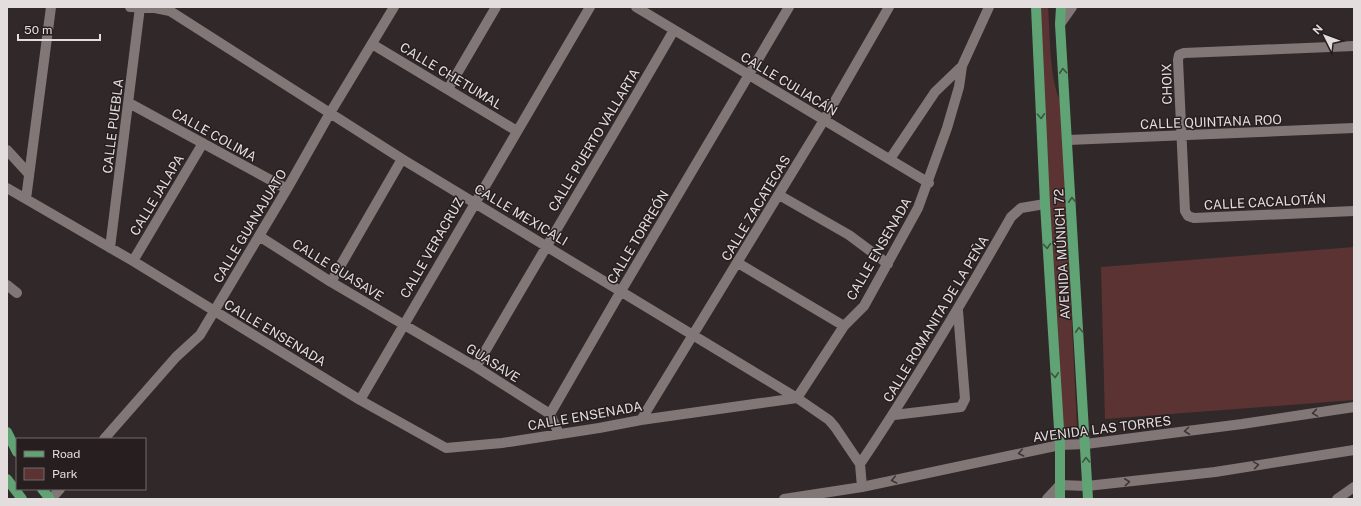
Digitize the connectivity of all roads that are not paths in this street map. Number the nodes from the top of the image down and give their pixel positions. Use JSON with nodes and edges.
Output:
{"nodes":[{"id":1,"x":51,"y":7,"type":"edge"},
{"id":2,"x":130,"y":7,"type":"edge"},
{"id":3,"x":140,"y":7,"type":"edge"},
{"id":4,"x":155,"y":7,"type":"edge"},
{"id":5,"x":394,"y":7,"type":"edge"},
{"id":6,"x":496,"y":7,"type":"edge"},
{"id":7,"x":590,"y":7,"type":"edge"},
{"id":8,"x":636,"y":7,"type":"edge"},
{"id":9,"x":789,"y":7,"type":"edge"},
{"id":10,"x":889,"y":7,"type":"edge"},
{"id":11,"x":989,"y":7,"type":"edge"},
{"id":12,"x":1036,"y":7,"type":"edge"},
{"id":13,"x":1061,"y":7,"type":"edge"},
{"id":14,"x":1072,"y":7,"type":"edge"},
{"id":15,"x":1060,"y":24,"type":"junction"},
{"id":16,"x":674,"y":30,"type":"junction"},
{"id":17,"x":372,"y":44,"type":"junction"},
{"id":18,"x":1354,"y":46,"type":"edge"},
{"id":19,"x":962,"y":66,"type":"junction"},
{"id":20,"x":750,"y":75,"type":"junction"},
{"id":21,"x":448,"y":89,"type":"junction"},
{"id":22,"x":129,"y":103,"type":"junction"},
{"id":23,"x":330,"y":113,"type":"junction"},
{"id":24,"x":824,"y":120,"type":"junction"},
{"id":25,"x":1354,"y":128,"type":"edge"},
{"id":26,"x":517,"y":131,"type":"junction"},
{"id":27,"x":1181,"y":136,"type":"junction"},
{"id":28,"x":1068,"y":140,"type":"junction"},
{"id":29,"x":203,"y":143,"type":"junction"},
{"id":30,"x":7,"y":150,"type":"edge"},
{"id":31,"x":402,"y":159,"type":"junction"},
{"id":32,"x":890,"y":159,"type":"junction"},
{"id":33,"x":29,"y":174,"type":"junction"},
{"id":34,"x":929,"y":183,"type":"junction"},
{"id":35,"x":7,"y":188,"type":"edge"},
{"id":36,"x":287,"y":189,"type":"junction"},
{"id":37,"x":779,"y":195,"type":"junction"},
{"id":38,"x":26,"y":199,"type":"junction"},
{"id":39,"x":474,"y":202,"type":"junction"},
{"id":40,"x":1044,"y":204,"type":"junction"},
{"id":41,"x":1354,"y":211,"type":"edge"},
{"id":42,"x":259,"y":236,"type":"junction"},
{"id":43,"x":546,"y":245,"type":"junction"},
{"id":44,"x":110,"y":248,"type":"junction"},
{"id":45,"x":133,"y":260,"type":"junction"},
{"id":46,"x":738,"y":263,"type":"junction"},
{"id":47,"x":888,"y":264,"type":"junction"},
{"id":48,"x":331,"y":282,"type":"junction"},
{"id":49,"x":7,"y":285,"type":"edge"},
{"id":50,"x":621,"y":290,"type":"junction"},
{"id":51,"x":17,"y":293,"type":"dead end"},
{"id":52,"x":215,"y":311,"type":"junction"},
{"id":53,"x":958,"y":311,"type":"junction"},
{"id":54,"x":403,"y":325,"type":"junction"},
{"id":55,"x":844,"y":326,"type":"junction"},
{"id":56,"x":693,"y":336,"type":"junction"},
{"id":57,"x":476,"y":367,"type":"junction"},
{"id":58,"x":797,"y":398,"type":"junction"},
{"id":59,"x":360,"y":400,"type":"junction"},
{"id":60,"x":1354,"y":407,"type":"edge"},
{"id":61,"x":550,"y":414,"type":"junction"},
{"id":62,"x":894,"y":415,"type":"junction"},
{"id":63,"x":642,"y":420,"type":"junction"},
{"id":64,"x":7,"y":432,"type":"edge"},
{"id":65,"x":559,"y":434,"type":"junction"},
{"id":66,"x":105,"y":438,"type":"edge"},
{"id":67,"x":1086,"y":444,"type":"junction"},
{"id":68,"x":1060,"y":445,"type":"junction"},
{"id":69,"x":16,"y":450,"type":"edge"},
{"id":70,"x":1354,"y":450,"type":"edge"},
{"id":71,"x":860,"y":464,"type":"junction"},
{"id":72,"x":7,"y":479,"type":"edge"},
{"id":73,"x":1060,"y":485,"type":"junction"},
{"id":74,"x":862,"y":486,"type":"junction"},
{"id":75,"x":1087,"y":486,"type":"junction"},
{"id":76,"x":1354,"y":487,"type":"edge"},
{"id":77,"x":43,"y":490,"type":"edge"},
{"id":78,"x":59,"y":490,"type":"edge"},
{"id":79,"x":22,"y":499,"type":"edge"},
{"id":80,"x":51,"y":499,"type":"edge"},
{"id":81,"x":784,"y":499,"type":"edge"},
{"id":82,"x":1047,"y":499,"type":"edge"},
{"id":83,"x":1060,"y":499,"type":"edge"},
{"id":84,"x":1088,"y":499,"type":"edge"},
{"id":85,"x":1337,"y":499,"type":"edge"}],
"edges":[{"from":1,"to":33,"type":"street"},
{"from":2,"to":3,"type":"street","name":"CALLE MEXICALI"},
{"from":3,"to":4,"type":"street","name":"CALLE MEXICALI"},
{"from":3,"to":22,"type":"street","name":"CALLE PUEBLA"},
{"from":4,"to":23,"type":"street","name":"CALLE MEXICALI"},
{"from":5,"to":17,"type":"street","name":"CALLE GUANAJUATO"},
{"from":6,"to":21,"type":"street"},
{"from":7,"to":26,"type":"street","name":"CALLE VERACRUZ"},
{"from":8,"to":16,"type":"street","name":"CALLE CULIACÁN"},
{"from":9,"to":20,"type":"street","name":"CALLE TORREÓN"},
{"from":10,"to":24,"type":"street","name":"CALLE ZACATECAS"},
{"from":11,"to":19,"type":"street","name":"CALLE ENSENADA"},
{"from":12,"to":40,"type":"main road","name":"AVENIDA MÚNICH 72","one_way":true},
{"from":13,"to":15,"type":"main road","name":"AVENIDA MÚNICH 72"},
{"from":14,"to":15,"type":"street"},
{"from":28,"to":15,"type":"main road","name":"AVENIDA MÚNICH 72","one_way":true},
{"from":16,"to":20,"type":"street","name":"CALLE CULIACÁN"},
{"from":16,"to":43,"type":"street","name":"CALLE PUERTO VALLARTA"},
{"from":17,"to":21,"type":"street","name":"CALLE CHETUMAL"},
{"from":17,"to":23,"type":"street","name":"CALLE GUANAJUATO"},
{"from":18,"to":27,"type":"street","name":"CHOIX"},
{"from":19,"to":32,"type":"street"},
{"from":19,"to":34,"type":"street","name":"CALLE ENSENADA"},
{"from":20,"to":24,"type":"street","name":"CALLE CULIACÁN"},
{"from":20,"to":50,"type":"street","name":"CALLE TORREÓN"},
{"from":21,"to":26,"type":"street","name":"CALLE CHETUMAL"},
{"from":22,"to":29,"type":"street","name":"CALLE COLIMA"},
{"from":22,"to":44,"type":"street","name":"CALLE PUEBLA"},
{"from":23,"to":31,"type":"street","name":"CALLE MEXICALI"},
{"from":23,"to":36,"type":"street","name":"CALLE GUANAJUATO"},
{"from":24,"to":32,"type":"street","name":"CALLE CULIACÁN"},
{"from":24,"to":37,"type":"street","name":"CALLE ZACATECAS"},
{"from":25,"to":27,"type":"street","name":"CALLE QUINTANA ROO"},
{"from":26,"to":39,"type":"street","name":"CALLE VERACRUZ"},
{"from":27,"to":28,"type":"street","name":"CALLE QUINTANA ROO"},
{"from":27,"to":41,"type":"street","name":"CALLE CACALOTÁN"},
{"from":67,"to":28,"type":"main road","name":"AVENIDA MÚNICH 72","one_way":true},
{"from":29,"to":36,"type":"street","name":"CALLE COLIMA"},
{"from":29,"to":45,"type":"street","name":"CALLE JALAPA"},
{"from":30,"to":33,"type":"street"},
{"from":31,"to":39,"type":"street","name":"CALLE MEXICALI"},
{"from":31,"to":48,"type":"street"},
{"from":32,"to":34,"type":"street","name":"CALLE CULIACÁN"},
{"from":33,"to":38,"type":"street"},
{"from":34,"to":47,"type":"street","name":"CALLE ENSENADA"},
{"from":35,"to":38,"type":"street","name":"CALLE ENSENADA"},
{"from":36,"to":42,"type":"street","name":"CALLE GUANAJUATO"},
{"from":37,"to":46,"type":"street","name":"CALLE ZACATECAS"},
{"from":37,"to":47,"type":"street"},
{"from":38,"to":44,"type":"street","name":"CALLE ENSENADA"},
{"from":39,"to":43,"type":"street","name":"CALLE MEXICALI"},
{"from":39,"to":54,"type":"street","name":"CALLE VERACRUZ"},
{"from":40,"to":53,"type":"street","name":"CALLE ROMANITA DE LA PEÑA"},
{"from":40,"to":68,"type":"main road","name":"AVENIDA MÚNICH 72","one_way":true},
{"from":42,"to":48,"type":"street","name":"CALLE GUASAVE"},
{"from":42,"to":52,"type":"street","name":"CALLE GUANAJUATO"},
{"from":43,"to":50,"type":"street","name":"CALLE MEXICALI"},
{"from":43,"to":57,"type":"street","name":"CALLE PUERTO VALLARTA"},
{"from":44,"to":45,"type":"street","name":"CALLE ENSENADA"},
{"from":45,"to":52,"type":"street","name":"CALLE ENSENADA"},
{"from":46,"to":55,"type":"street"},
{"from":46,"to":56,"type":"street","name":"CALLE ZACATECAS"},
{"from":47,"to":55,"type":"street","name":"CALLE ENSENADA"},
{"from":48,"to":54,"type":"street","name":"CALLE GUASAVE"},
{"from":49,"to":51,"type":"street"},
{"from":50,"to":56,"type":"street","name":"CALLE MEXICALI"},
{"from":50,"to":61,"type":"street","name":"CALLE TORREÓN"},
{"from":52,"to":59,"type":"street","name":"CALLE ENSENADA"},
{"from":52,"to":66,"type":"street","name":"CALLE GUANAJUATO"},
{"from":53,"to":62,"type":"street","name":"CALLE ROMANITA DE LA PEÑA"},
{"from":53,"to":62,"type":"street"},
{"from":54,"to":57,"type":"street","name":"GUASAVE"},
{"from":54,"to":59,"type":"street","name":"CALLE VERACRUZ"},
{"from":55,"to":58,"type":"street","name":"CALLE ENSENADA"},
{"from":56,"to":58,"type":"street","name":"CALLE MEXICALI"},
{"from":56,"to":63,"type":"street","name":"CALLE ZACATECAS"},
{"from":57,"to":61,"type":"street","name":"GUASAVE"},
{"from":58,"to":63,"type":"street","name":"CALLE ENSENADA"},
{"from":58,"to":71,"type":"street","name":"CALLE MEXICALI"},
{"from":59,"to":65,"type":"street","name":"CALLE ENSENADA"},
{"from":60,"to":67,"type":"street","name":"AVENIDA LAS TORRES","one_way":true},
{"from":61,"to":65,"type":"street"},
{"from":62,"to":71,"type":"street","name":"CALLE ROMANITA DE LA PEÑA"},
{"from":63,"to":65,"type":"street","name":"CALLE ENSENADA"},
{"from":64,"to":69,"type":"main road"},
{"from":67,"to":68,"type":"street","name":"AVENIDA LAS TORRES"},
{"from":75,"to":67,"type":"main road","name":"AVENIDA MÚNICH 72","one_way":true},
{"from":68,"to":73,"type":"main road","name":"AVENIDA MÚNICH 72"},
{"from":68,"to":74,"type":"street","name":"AVENIDA LAS TORRES","one_way":true},
{"from":75,"to":70,"type":"street","one_way":true},
{"from":71,"to":74,"type":"street","name":"CALLE MEXICALI"},
{"from":72,"to":79,"type":"main road"},
{"from":73,"to":75,"type":"street"},
{"from":73,"to":82,"type":"street"},
{"from":73,"to":83,"type":"main road","name":"AVENIDA MÚNICH 72"},
{"from":74,"to":81,"type":"street","name":"AVENIDA LAS TORRES"},
{"from":75,"to":84,"type":"main road","name":"AVENIDA MÚNICH 72"},
{"from":76,"to":85,"type":"street"},
{"from":77,"to":80,"type":"main road"},
{"from":78,"to":80,"type":"street"}]}
